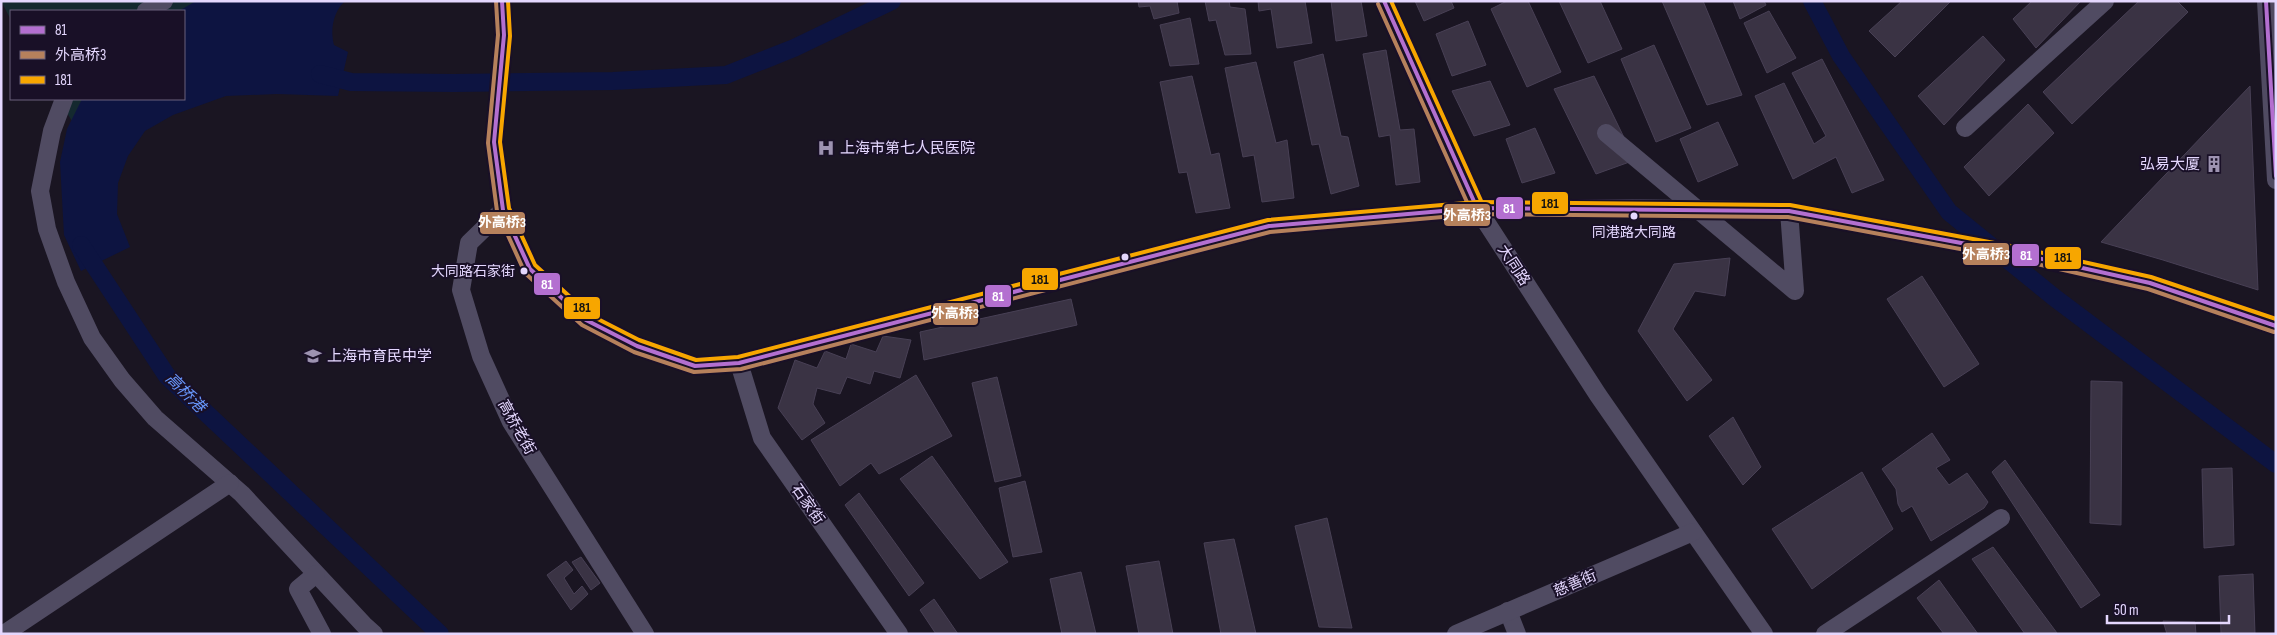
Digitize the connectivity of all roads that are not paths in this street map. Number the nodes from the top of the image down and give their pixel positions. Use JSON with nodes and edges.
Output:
{"nodes":[{"id":1,"x":164,"y":1,"type":"edge"},
{"id":2,"x":502,"y":1,"type":"edge"},
{"id":3,"x":1384,"y":1,"type":"edge"},
{"id":4,"x":2105,"y":1,"type":"edge"},
{"id":5,"x":2266,"y":1,"type":"edge"},
{"id":6,"x":148,"y":10,"type":"edge"},
{"id":7,"x":64,"y":100,"type":"edge"},
{"id":8,"x":1965,"y":128,"type":"dead end"},
{"id":9,"x":1606,"y":133,"type":"dead end"},
{"id":10,"x":2276,"y":180,"type":"edge"},
{"id":11,"x":1477,"y":208,"type":"junction"},
{"id":12,"x":1696,"y":209,"type":"junction"},
{"id":13,"x":503,"y":210,"type":"junction"},
{"id":14,"x":1789,"y":211,"type":"junction"},
{"id":15,"x":2276,"y":326,"type":"edge"},
{"id":16,"x":739,"y":363,"type":"junction"},
{"id":17,"x":230,"y":483,"type":"junction"},
{"id":18,"x":2001,"y":518,"type":"dead end"},
{"id":19,"x":1693,"y":532,"type":"junction"},
{"id":20,"x":316,"y":574,"type":"junction"},
{"id":21,"x":1508,"y":611,"type":"junction"},
{"id":22,"x":1837,"y":630,"type":"edge"},
{"id":23,"x":4,"y":634,"type":"edge"},
{"id":24,"x":322,"y":634,"type":"edge"},
{"id":25,"x":374,"y":634,"type":"edge"},
{"id":26,"x":645,"y":634,"type":"edge"},
{"id":27,"x":900,"y":634,"type":"edge"},
{"id":28,"x":1456,"y":634,"type":"edge"},
{"id":29,"x":1517,"y":634,"type":"edge"},
{"id":30,"x":1764,"y":634,"type":"edge"}],
"edges":[{"from":1,"to":6,"type":"street"},
{"from":2,"to":13,"type":"street"},
{"from":3,"to":11,"type":"street","name":"大同路"},
{"from":4,"to":8,"type":"street"},
{"from":5,"to":10,"type":"street"},
{"from":7,"to":17,"type":"street"},
{"from":9,"to":12,"type":"street"},
{"from":11,"to":12,"type":"street"},
{"from":11,"to":16,"type":"street"},
{"from":11,"to":19,"type":"street","name":"大同路"},
{"from":12,"to":14,"type":"street"},
{"from":12,"to":14,"type":"street"},
{"from":13,"to":16,"type":"street"},
{"from":13,"to":26,"type":"street","name":"高桥老街"},
{"from":14,"to":15,"type":"street"},
{"from":16,"to":27,"type":"street","name":"石家街"},
{"from":17,"to":20,"type":"street"},
{"from":17,"to":23,"type":"street"},
{"from":18,"to":22,"type":"street"},
{"from":19,"to":21,"type":"street","name":"慈善街"},
{"from":19,"to":30,"type":"street","name":"大同路"},
{"from":20,"to":24,"type":"street"},
{"from":20,"to":25,"type":"street"},
{"from":21,"to":28,"type":"street","name":"慈善街"},
{"from":21,"to":29,"type":"street"}]}
